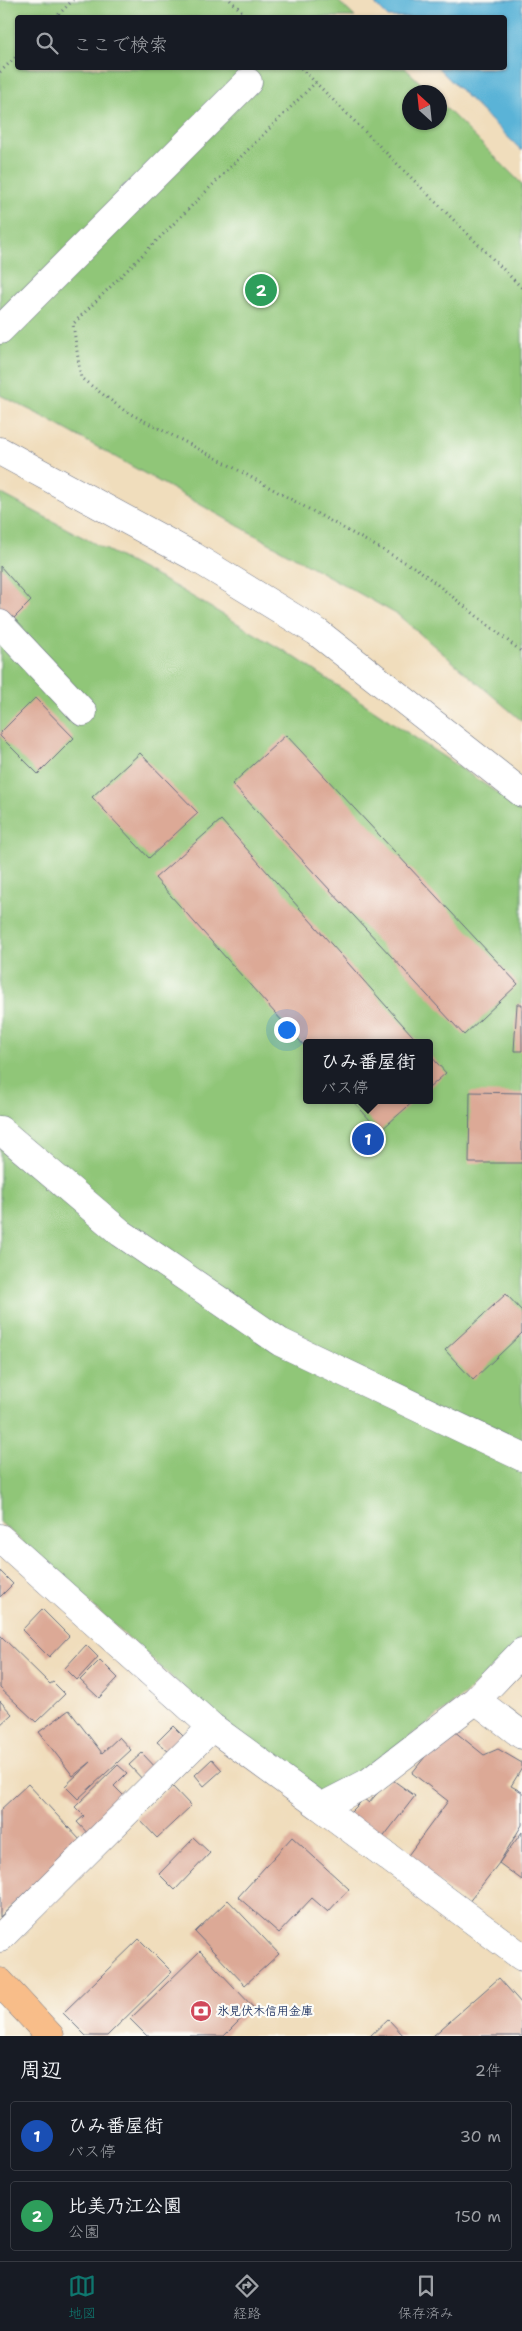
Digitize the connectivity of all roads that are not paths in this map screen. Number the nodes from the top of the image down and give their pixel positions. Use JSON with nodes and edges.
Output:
{"nodes":[{"id":1,"x":248,"y":82,"type":"dead end"},
{"id":2,"x":0,"y":330,"type":"edge"},
{"id":3,"x":0,"y":451,"type":"edge"},
{"id":4,"x":0,"y":624,"type":"edge"},
{"id":5,"x":83,"y":712,"type":"dead end"},
{"id":6,"x":522,"y":794,"type":"edge"},
{"id":7,"x":0,"y":1130,"type":"edge"},
{"id":8,"x":522,"y":1457,"type":"edge"},
{"id":9,"x":4,"y":1548,"type":"edge"},
{"id":10,"x":522,"y":1652,"type":"edge"},
{"id":11,"x":476,"y":1700,"type":"junction"},
{"id":12,"x":212,"y":1727,"type":"junction"},
{"id":13,"x":522,"y":1735,"type":"edge"},
{"id":14,"x":321,"y":1807,"type":"junction"},
{"id":15,"x":0,"y":1938,"type":"edge"},
{"id":16,"x":522,"y":1957,"type":"edge"},
{"id":17,"x":0,"y":1982,"type":"edge"},
{"id":18,"x":50,"y":2036,"type":"edge"}],
"edges":[{"from":1,"to":2,"type":"street"},
{"from":3,"to":6,"type":"street"},
{"from":4,"to":5,"type":"street"},
{"from":7,"to":8,"type":"street"},
{"from":9,"to":12,"type":"street"},
{"from":10,"to":11,"type":"street"},
{"from":11,"to":13,"type":"street"},
{"from":11,"to":14,"type":"street"},
{"from":12,"to":14,"type":"street"},
{"from":12,"to":15,"type":"street"},
{"from":14,"to":16,"type":"street"},
{"from":17,"to":18,"type":"main road"}]}
